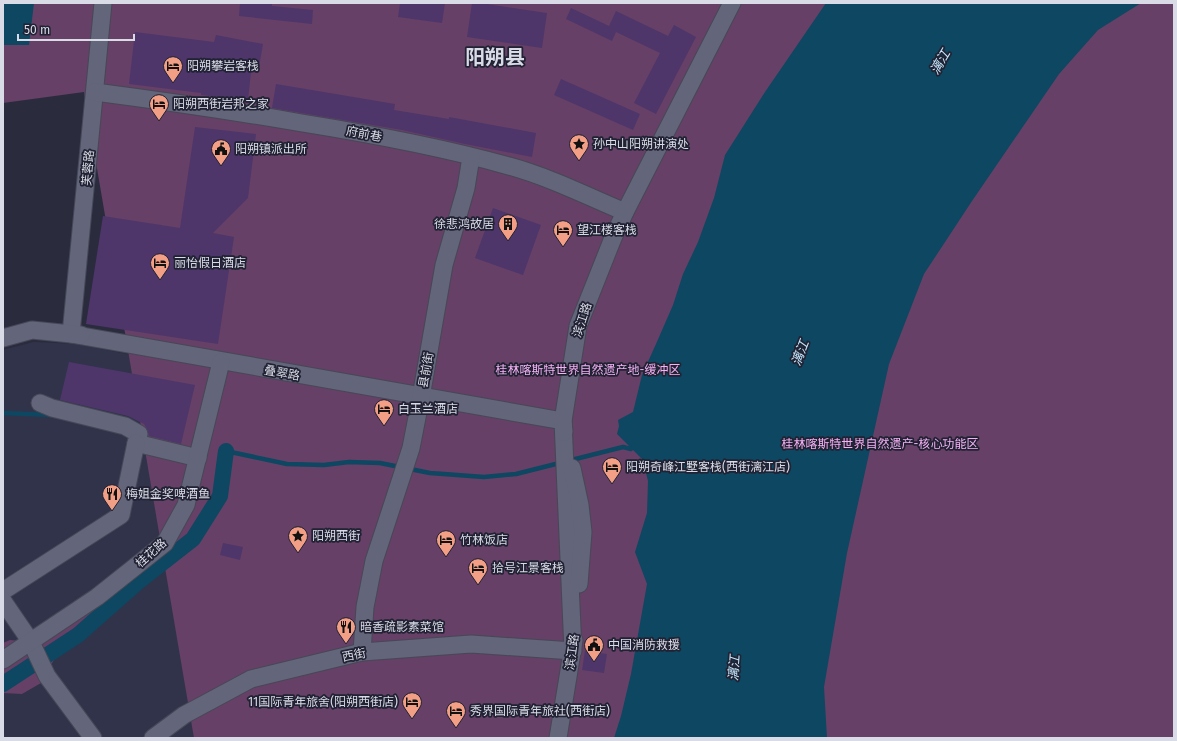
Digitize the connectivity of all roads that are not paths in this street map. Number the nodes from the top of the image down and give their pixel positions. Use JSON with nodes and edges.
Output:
{"nodes":[{"id":1,"x":103,"y":3,"type":"edge"},
{"id":2,"x":732,"y":3,"type":"edge"},
{"id":3,"x":95,"y":92,"type":"junction"},
{"id":4,"x":471,"y":157,"type":"junction"},
{"id":5,"x":625,"y":212,"type":"junction"},
{"id":6,"x":71,"y":334,"type":"junction"},
{"id":7,"x":3,"y":338,"type":"edge"},
{"id":8,"x":221,"y":362,"type":"junction"},
{"id":9,"x":421,"y":397,"type":"junction"},
{"id":10,"x":40,"y":403,"type":"dead end"},
{"id":11,"x":562,"y":421,"type":"junction"},
{"id":12,"x":136,"y":444,"type":"junction"},
{"id":13,"x":198,"y":455,"type":"junction"},
{"id":14,"x":3,"y":591,"type":"edge"},
{"id":15,"x":3,"y":601,"type":"edge"},
{"id":16,"x":31,"y":642,"type":"junction"},
{"id":17,"x":573,"y":650,"type":"junction"},
{"id":18,"x":362,"y":652,"type":"junction"},
{"id":19,"x":3,"y":660,"type":"edge"},
{"id":20,"x":93,"y":738,"type":"edge"},
{"id":21,"x":153,"y":738,"type":"edge"},
{"id":22,"x":558,"y":738,"type":"edge"}],
"edges":[{"from":1,"to":3,"type":"street","name":"芙蓉路"},
{"from":1,"to":6,"type":"street"},
{"from":2,"to":5,"type":"street","name":"滨江路"},
{"from":3,"to":4,"type":"street","name":"府前巷"},
{"from":3,"to":6,"type":"street","name":"芙蓉路"},
{"from":4,"to":5,"type":"street","name":"府前巷"},
{"from":4,"to":9,"type":"street","name":"县前街"},
{"from":5,"to":11,"type":"street","name":"滨江路"},
{"from":6,"to":7,"type":"street","name":"叠翠路"},
{"from":6,"to":8,"type":"street","name":"叠翠路"},
{"from":6,"to":11,"type":"street"},
{"from":8,"to":9,"type":"street","name":"叠翠路"},
{"from":8,"to":13,"type":"street","name":"桂花路"},
{"from":9,"to":11,"type":"street","name":"叠翠路"},
{"from":9,"to":18,"type":"street","name":"县前街"},
{"from":10,"to":12,"type":"street"},
{"from":11,"to":17,"type":"street"},
{"from":11,"to":17,"type":"street","name":"滨江路"},
{"from":12,"to":13,"type":"street"},
{"from":12,"to":14,"type":"street"},
{"from":13,"to":16,"type":"street","name":"桂花路"},
{"from":15,"to":16,"type":"street"},
{"from":16,"to":19,"type":"street","name":"桂花路"},
{"from":16,"to":20,"type":"street"},
{"from":17,"to":18,"type":"street","name":"西街"},
{"from":17,"to":22,"type":"street","name":"滨江路"},
{"from":18,"to":21,"type":"street","name":"西街"}]}
